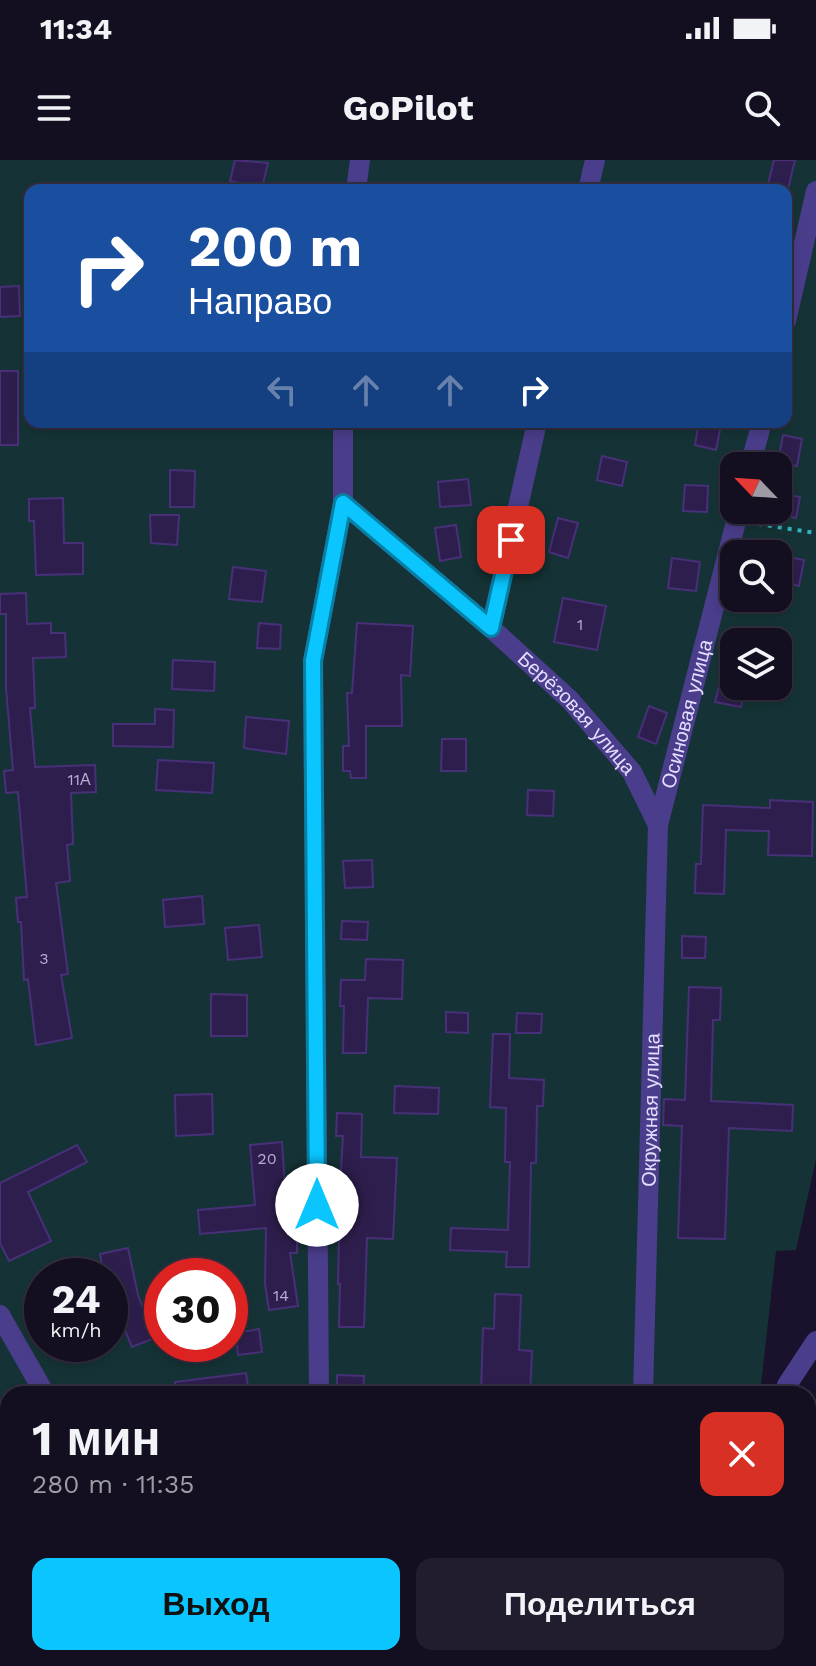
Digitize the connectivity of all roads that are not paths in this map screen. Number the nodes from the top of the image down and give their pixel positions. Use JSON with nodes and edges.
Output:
{"nodes":[{"id":1,"x":360,"y":160,"type":"edge"},
{"id":2,"x":595,"y":160,"type":"edge"},
{"id":3,"x":357,"y":184,"type":"edge"},
{"id":4,"x":589,"y":184,"type":"edge"},
{"id":5,"x":816,"y":191,"type":"edge"},
{"id":6,"x":792,"y":295,"type":"edge"},
{"id":7,"x":343,"y":428,"type":"edge"},
{"id":8,"x":536,"y":428,"type":"edge"},
{"id":9,"x":760,"y":428,"type":"edge"},
{"id":10,"x":754,"y":452,"type":"edge"},
{"id":11,"x":343,"y":503,"type":"junction"},
{"id":12,"x":736,"y":524,"type":"edge"},
{"id":13,"x":491,"y":628,"type":"junction"},
{"id":14,"x":658,"y":825,"type":"junction"},
{"id":15,"x":0,"y":1315,"type":"edge"},
{"id":16,"x":816,"y":1341,"type":"edge"},
{"id":17,"x":40,"y":1386,"type":"edge"},
{"id":18,"x":319,"y":1386,"type":"edge"},
{"id":19,"x":643,"y":1386,"type":"edge"},
{"id":20,"x":787,"y":1386,"type":"edge"}],
"edges":[{"from":1,"to":3,"type":"street"},
{"from":2,"to":4,"type":"street"},
{"from":5,"to":6,"type":"street"},
{"from":7,"to":11,"type":"street"},
{"from":8,"to":13,"type":"street"},
{"from":9,"to":10,"type":"street"},
{"from":11,"to":13,"type":"street","name":"Берёзовая улица"},
{"from":11,"to":18,"type":"street"},
{"from":12,"to":14,"type":"street","name":"Осиновая улица"},
{"from":13,"to":14,"type":"street","name":"Берёзовая улица"},
{"from":14,"to":19,"type":"street","name":"Окружная улица"},
{"from":15,"to":17,"type":"street"},
{"from":16,"to":20,"type":"street"}]}
